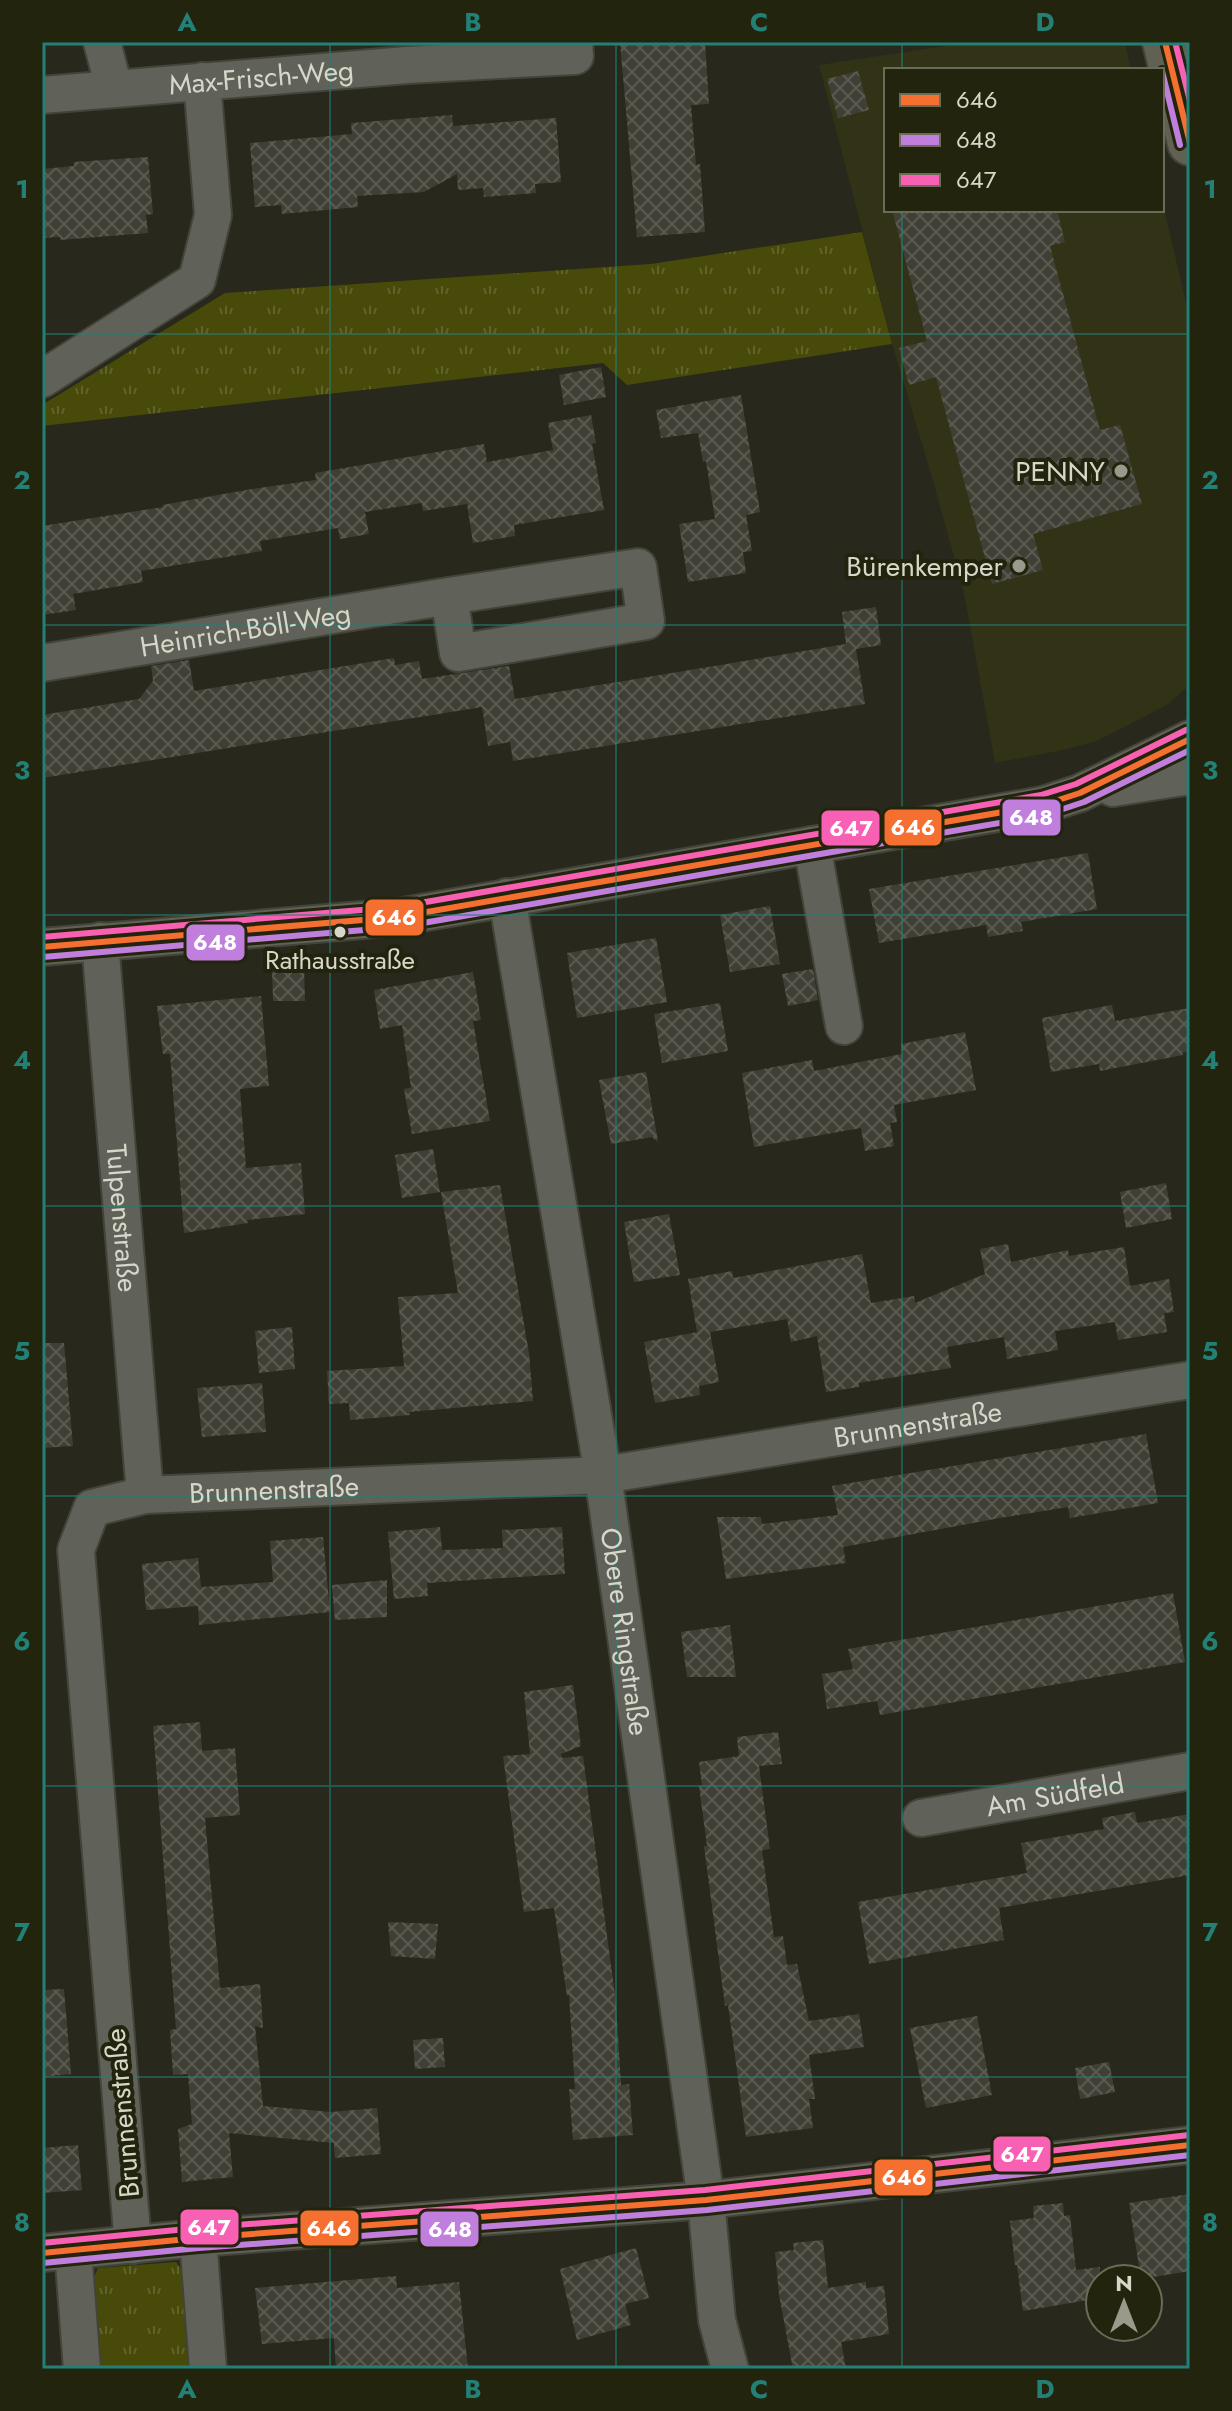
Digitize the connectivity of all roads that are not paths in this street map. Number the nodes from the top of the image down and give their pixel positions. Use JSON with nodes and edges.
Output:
{"nodes":[{"id":1,"x":102,"y":42,"type":"edge"},
{"id":2,"x":574,"y":42,"type":"edge"},
{"id":3,"x":1165,"y":42,"type":"edge"},
{"id":4,"x":415,"y":53,"type":"edge"},
{"id":5,"x":202,"y":81,"type":"junction"},
{"id":6,"x":114,"y":88,"type":"junction"},
{"id":7,"x":42,"y":95,"type":"edge"},
{"id":8,"x":1190,"y":143,"type":"edge"},
{"id":9,"x":42,"y":379,"type":"edge"},
{"id":10,"x":449,"y":596,"type":"junction"},
{"id":11,"x":42,"y":663,"type":"edge"},
{"id":12,"x":1190,"y":739,"type":"edge"},
{"id":13,"x":1190,"y":776,"type":"edge"},
{"id":14,"x":1080,"y":793,"type":"junction"},
{"id":15,"x":812,"y":845,"type":"junction"},
{"id":16,"x":507,"y":897,"type":"junction"},
{"id":17,"x":100,"y":941,"type":"junction"},
{"id":18,"x":42,"y":947,"type":"edge"},
{"id":19,"x":844,"y":1026,"type":"dead end"},
{"id":20,"x":1190,"y":1380,"type":"edge"},
{"id":21,"x":603,"y":1475,"type":"junction"},
{"id":22,"x":145,"y":1495,"type":"junction"},
{"id":23,"x":1190,"y":1771,"type":"edge"},
{"id":24,"x":921,"y":1818,"type":"dead end"},
{"id":25,"x":1190,"y":2145,"type":"edge"},
{"id":26,"x":706,"y":2200,"type":"junction"},
{"id":27,"x":198,"y":2238,"type":"junction"},
{"id":28,"x":133,"y":2245,"type":"junction"},
{"id":29,"x":57,"y":2252,"type":"edge"},
{"id":30,"x":82,"y":2369,"type":"edge"},
{"id":31,"x":208,"y":2369,"type":"edge"},
{"id":32,"x":730,"y":2369,"type":"edge"}],
"edges":[{"from":1,"to":6,"type":"street"},
{"from":2,"to":4,"type":"street","name":"Max-Frisch-Weg"},
{"from":3,"to":8,"type":"main road"},
{"from":4,"to":5,"type":"street","name":"Max-Frisch-Weg"},
{"from":5,"to":6,"type":"street","name":"Max-Frisch-Weg"},
{"from":5,"to":9,"type":"street"},
{"from":6,"to":7,"type":"street","name":"Max-Frisch-Weg"},
{"from":10,"to":10,"type":"street","name":"Heinrich-Böll-Weg"},
{"from":10,"to":11,"type":"street","name":"Heinrich-Böll-Weg"},
{"from":12,"to":14,"type":"street"},
{"from":13,"to":14,"type":"street"},
{"from":14,"to":15,"type":"street"},
{"from":15,"to":16,"type":"street"},
{"from":15,"to":19,"type":"street"},
{"from":16,"to":17,"type":"street"},
{"from":16,"to":21,"type":"street","name":"Obere Ringstraße"},
{"from":17,"to":18,"type":"street"},
{"from":17,"to":22,"type":"street","name":"Tulpenstraße"},
{"from":20,"to":21,"type":"street","name":"Brunnenstraße"},
{"from":21,"to":22,"type":"street","name":"Brunnenstraße"},
{"from":21,"to":26,"type":"street","name":"Obere Ringstraße"},
{"from":22,"to":28,"type":"street","name":"Brunnenstraße"},
{"from":23,"to":24,"type":"street","name":"Am Südfeld"},
{"from":25,"to":26,"type":"street"},
{"from":26,"to":27,"type":"street"},
{"from":26,"to":32,"type":"street","name":"Obere Ringstraße"},
{"from":27,"to":28,"type":"street"},
{"from":27,"to":31,"type":"street"},
{"from":28,"to":29,"type":"street"},
{"from":29,"to":30,"type":"street"}]}
